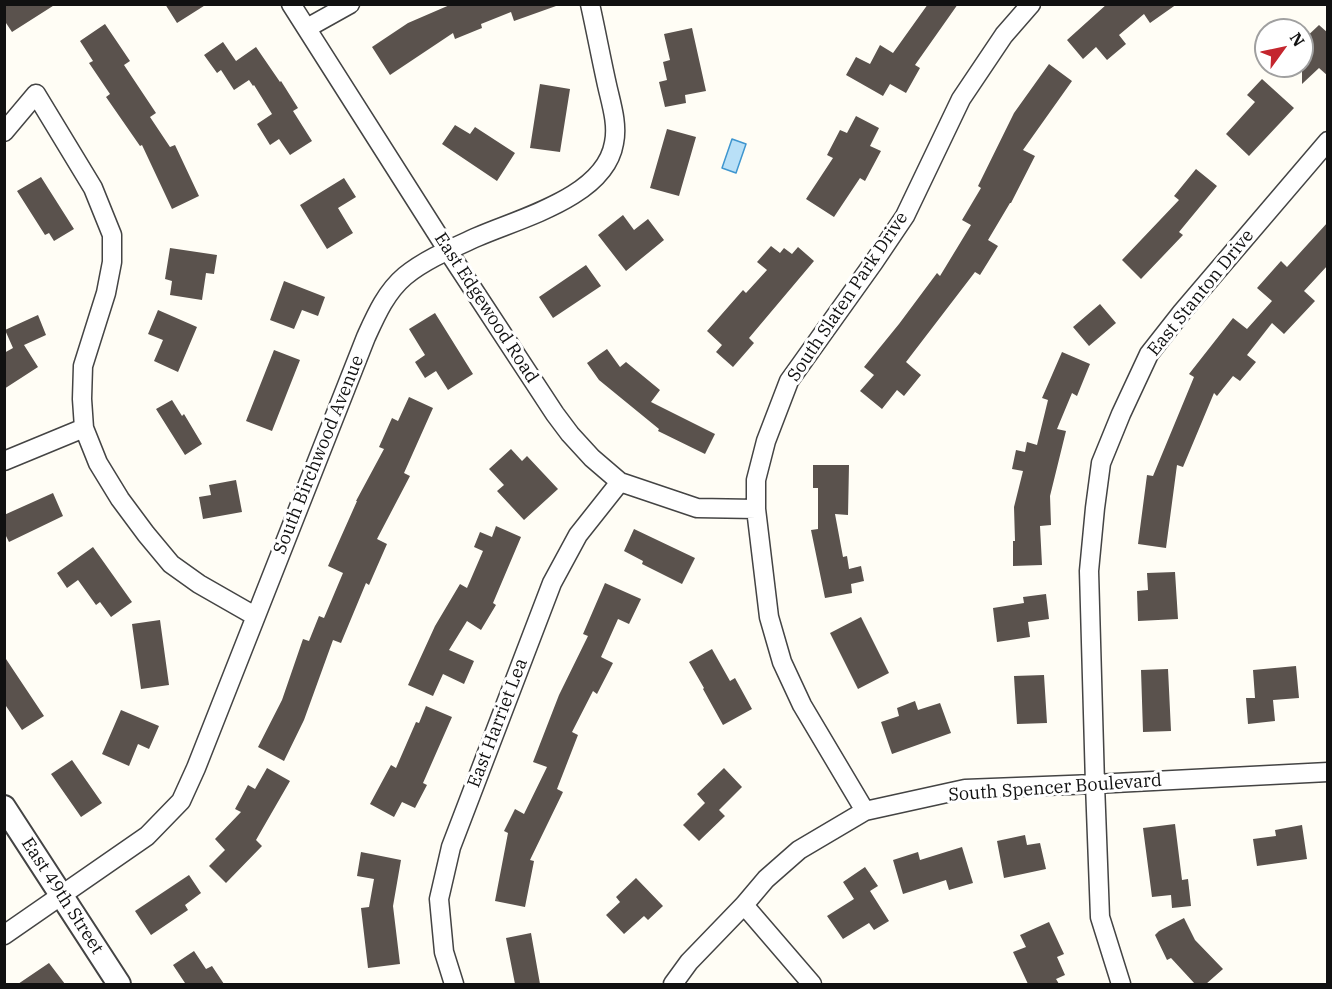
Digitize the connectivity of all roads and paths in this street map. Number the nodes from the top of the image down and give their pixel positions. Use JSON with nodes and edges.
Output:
{"nodes":[{"id":1,"x":291,"y":4,"type":"edge"},
{"id":2,"x":350,"y":4,"type":"edge"},
{"id":3,"x":590,"y":4,"type":"edge"},
{"id":4,"x":1031,"y":4,"type":"edge"},
{"id":5,"x":307,"y":28,"type":"junction"},
{"id":6,"x":4,"y":132,"type":"edge"},
{"id":7,"x":1328,"y":141,"type":"edge"},
{"id":8,"x":448,"y":251,"type":"junction"},
{"id":9,"x":84,"y":428,"type":"junction"},
{"id":10,"x":4,"y":461,"type":"edge"},
{"id":11,"x":620,"y":482,"type":"junction"},
{"id":12,"x":756,"y":509,"type":"junction"},
{"id":13,"x":255,"y":616,"type":"junction"},
{"id":14,"x":1328,"y":772,"type":"edge"},
{"id":15,"x":1095,"y":784,"type":"junction"},
{"id":16,"x":4,"y":807,"type":"edge"},
{"id":17,"x":865,"y":811,"type":"junction"},
{"id":18,"x":61,"y":895,"type":"junction"},
{"id":19,"x":744,"y":905,"type":"junction"},
{"id":20,"x":4,"y":935,"type":"edge"},
{"id":21,"x":119,"y":984,"type":"edge"},
{"id":22,"x":454,"y":984,"type":"edge"},
{"id":23,"x":674,"y":984,"type":"edge"},
{"id":24,"x":812,"y":984,"type":"edge"},
{"id":25,"x":1121,"y":984,"type":"edge"}],
"edges":[{"from":1,"to":5,"type":"street","name":"East Edgewood Road"},
{"from":2,"to":5,"type":"street"},
{"from":3,"to":8,"type":"street","name":"South Birchwood Avenue"},
{"from":4,"to":12,"type":"street","name":"South Slaten Park Drive"},
{"from":5,"to":8,"type":"street","name":"East Edgewood Road"},
{"from":6,"to":9,"type":"street"},
{"from":7,"to":15,"type":"street","name":"East Stanton Drive"},
{"from":8,"to":11,"type":"street","name":"East Edgewood Road"},
{"from":8,"to":13,"type":"street","name":"South Birchwood Avenue"},
{"from":9,"to":10,"type":"street"},
{"from":9,"to":13,"type":"street"},
{"from":11,"to":12,"type":"street","name":"East Edgewood Road"},
{"from":11,"to":22,"type":"street","name":"East Harriet Lea"},
{"from":12,"to":17,"type":"street","name":"South Slaten Park Drive"},
{"from":13,"to":18,"type":"street","name":"South Birchwood Avenue"},
{"from":14,"to":15,"type":"street","name":"South Spencer Boulevard"},
{"from":15,"to":17,"type":"street","name":"South Spencer Boulevard"},
{"from":15,"to":25,"type":"street","name":"East Stanton Drive"},
{"from":16,"to":18,"type":"street","name":"East 49th Street"},
{"from":17,"to":19,"type":"street","name":"South Spencer Boulevard"},
{"from":18,"to":20,"type":"street","name":"South Birchwood Avenue"},
{"from":18,"to":21,"type":"street","name":"East 49th Street"},
{"from":19,"to":23,"type":"street","name":"South Spencer Boulevard"},
{"from":19,"to":24,"type":"street"}]}
